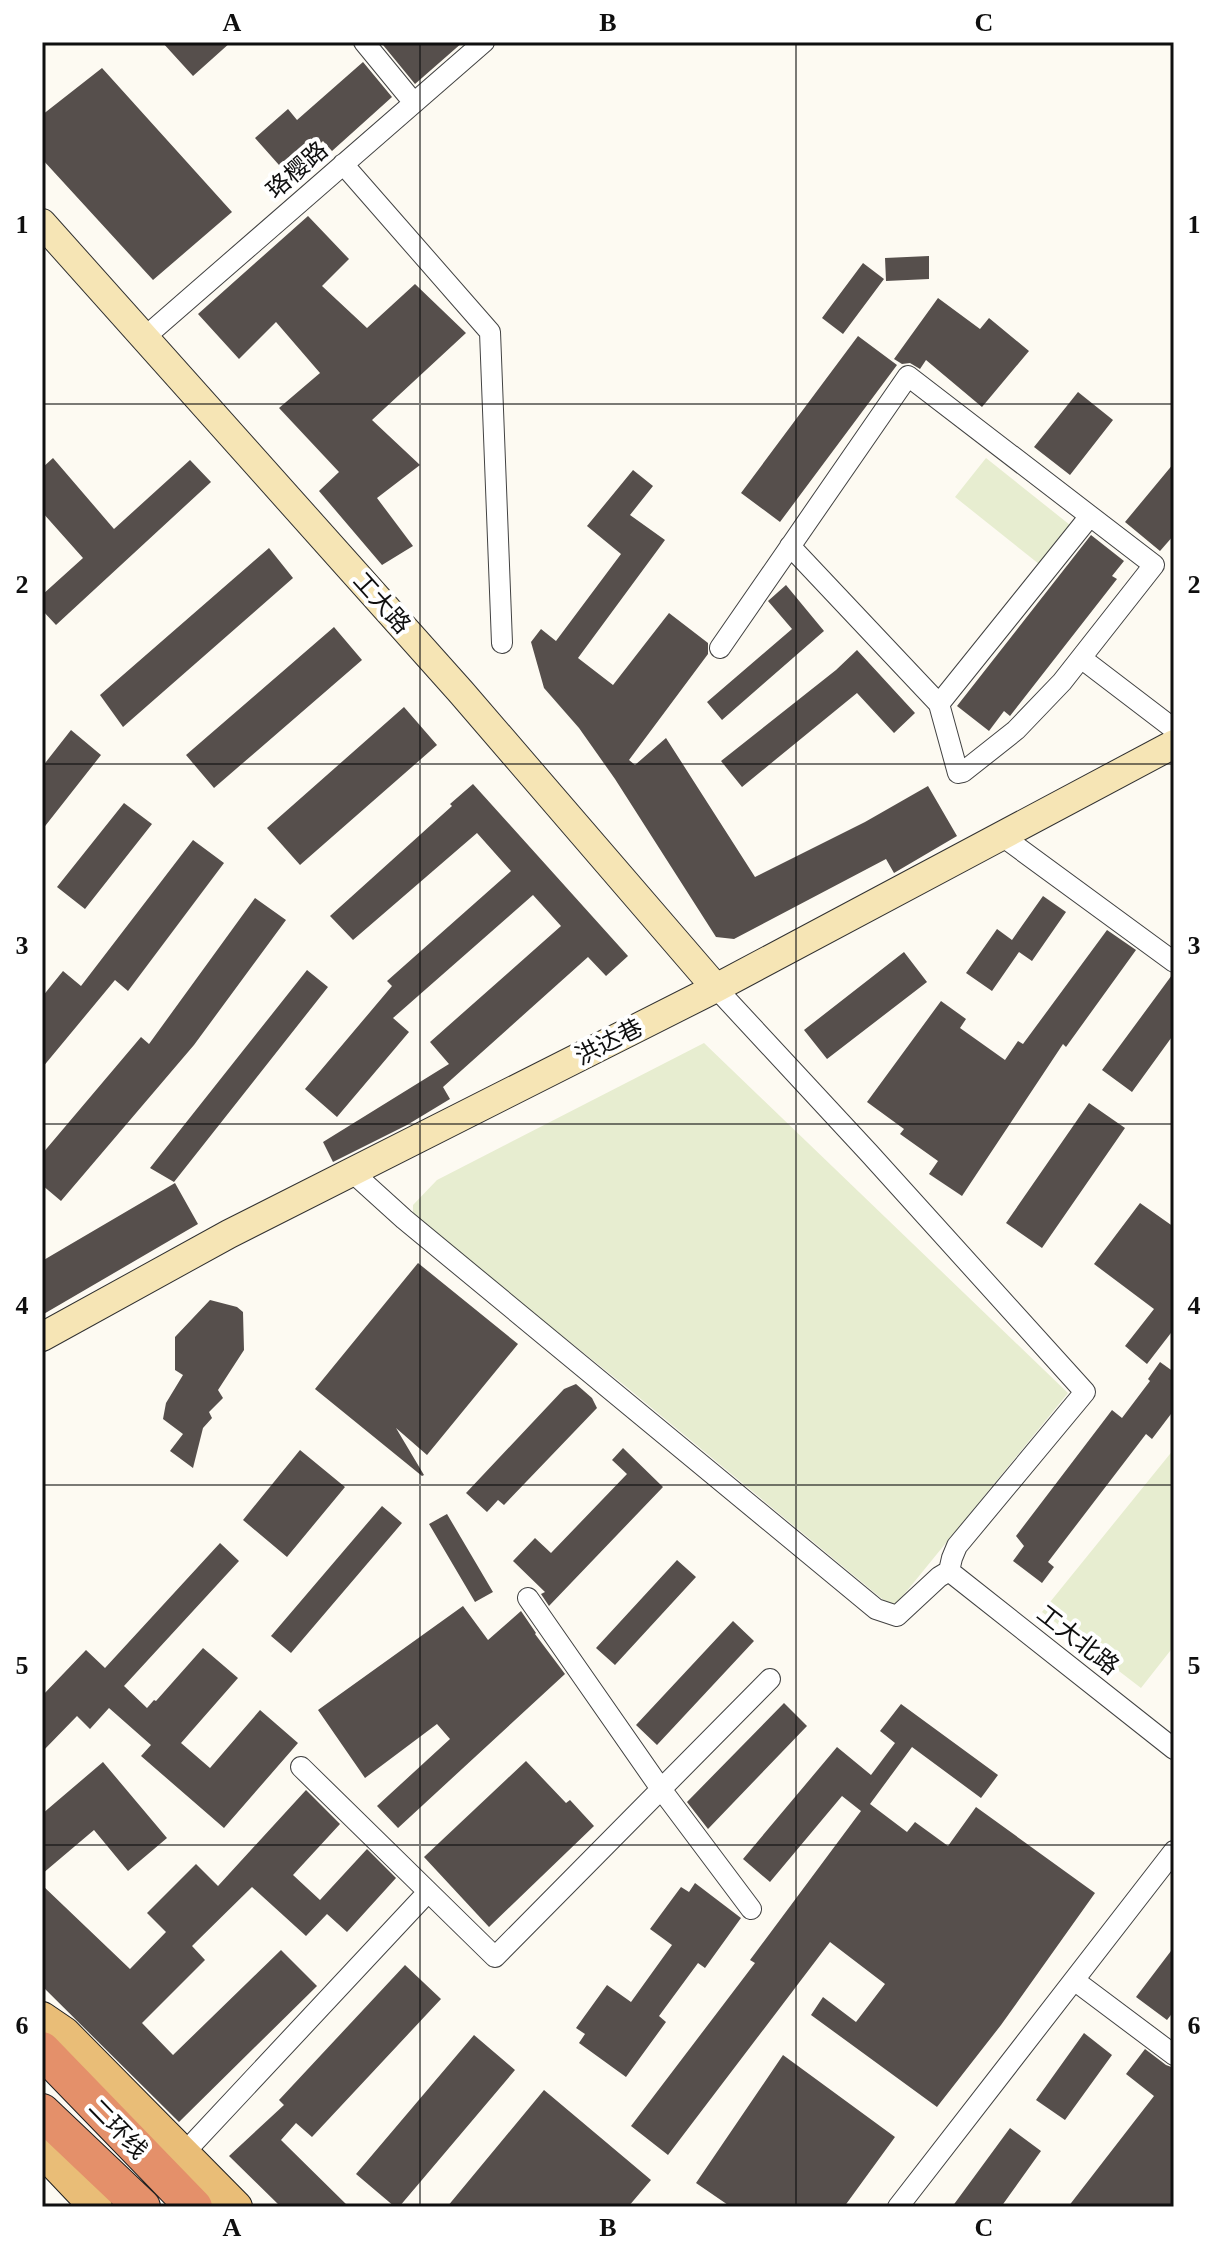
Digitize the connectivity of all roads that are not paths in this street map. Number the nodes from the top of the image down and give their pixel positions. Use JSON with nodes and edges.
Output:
{"nodes":[{"id":1,"x":364,"y":42,"type":"edge"},
{"id":2,"x":484,"y":42,"type":"edge"},
{"id":3,"x":414,"y":103,"type":"junction"},
{"id":4,"x":343,"y":164,"type":"junction"},
{"id":5,"x":42,"y":223,"type":"edge"},
{"id":6,"x":145,"y":337,"type":"junction"},
{"id":7,"x":1090,"y":516,"type":"junction"},
{"id":8,"x":790,"y":546,"type":"junction"},
{"id":9,"x":502,"y":643,"type":"dead end"},
{"id":10,"x":720,"y":648,"type":"dead end"},
{"id":11,"x":1081,"y":658,"type":"junction"},
{"id":12,"x":939,"y":704,"type":"junction"},
{"id":13,"x":1174,"y":729,"type":"edge"},
{"id":14,"x":1174,"y":744,"type":"edge"},
{"id":15,"x":1002,"y":836,"type":"junction"},
{"id":16,"x":1174,"y":962,"type":"edge"},
{"id":17,"x":716,"y":988,"type":"junction"},
{"id":18,"x":351,"y":1171,"type":"junction"},
{"id":19,"x":42,"y":1337,"type":"edge"},
{"id":20,"x":949,"y":1571,"type":"junction"},
{"id":21,"x":528,"y":1598,"type":"dead end"},
{"id":22,"x":770,"y":1679,"type":"dead end"},
{"id":23,"x":1174,"y":1749,"type":"edge"},
{"id":24,"x":301,"y":1767,"type":"dead end"},
{"id":25,"x":661,"y":1789,"type":"junction"},
{"id":26,"x":1174,"y":1851,"type":"edge"},
{"id":27,"x":428,"y":1892,"type":"junction"},
{"id":28,"x":751,"y":1909,"type":"dead end"},
{"id":29,"x":1074,"y":1980,"type":"junction"},
{"id":30,"x":42,"y":2018,"type":"edge"},
{"id":31,"x":42,"y":2050,"type":"edge"},
{"id":32,"x":1174,"y":2055,"type":"edge"},
{"id":33,"x":42,"y":2112,"type":"edge"},
{"id":34,"x":42,"y":2150,"type":"edge"},
{"id":35,"x":184,"y":2153,"type":"junction"},
{"id":36,"x":139,"y":2205,"type":"edge"},
{"id":37,"x":903,"y":2205,"type":"edge"},
{"id":38,"x":96,"y":2207,"type":"edge"},
{"id":39,"x":194,"y":2207,"type":"edge"},
{"id":40,"x":236,"y":2207,"type":"edge"}],
"edges":[{"from":1,"to":3,"type":"street"},
{"from":2,"to":3,"type":"street","name":"珞樱路"},
{"from":3,"to":4,"type":"street","name":"珞樱路"},
{"from":4,"to":6,"type":"street","name":"珞樱路"},
{"from":4,"to":9,"type":"street"},
{"from":5,"to":6,"type":"street","name":"工大路"},
{"from":6,"to":17,"type":"street","name":"工大路"},
{"from":7,"to":8,"type":"street"},
{"from":7,"to":11,"type":"street"},
{"from":7,"to":12,"type":"street"},
{"from":8,"to":10,"type":"street"},
{"from":8,"to":12,"type":"street"},
{"from":11,"to":12,"type":"street"},
{"from":11,"to":13,"type":"street"},
{"from":14,"to":15,"type":"street","name":"洪达巷"},
{"from":15,"to":16,"type":"street"},
{"from":15,"to":17,"type":"street","name":"洪达巷"},
{"from":17,"to":18,"type":"street","name":"洪达巷"},
{"from":17,"to":20,"type":"street"},
{"from":18,"to":19,"type":"street","name":"洪达巷"},
{"from":18,"to":20,"type":"street"},
{"from":20,"to":23,"type":"street","name":"工大北路"},
{"from":21,"to":25,"type":"street"},
{"from":22,"to":25,"type":"street"},
{"from":24,"to":27,"type":"street"},
{"from":25,"to":27,"type":"street"},
{"from":25,"to":28,"type":"street"},
{"from":26,"to":29,"type":"street"},
{"from":27,"to":35,"type":"street"},
{"from":29,"to":32,"type":"street"},
{"from":29,"to":37,"type":"street"},
{"from":30,"to":35,"type":"main road"},
{"from":31,"to":39,"type":"highway","name":"二环线"},
{"from":33,"to":36,"type":"highway","name":"二环线"},
{"from":34,"to":38,"type":"main road"},
{"from":35,"to":40,"type":"main road"}]}
